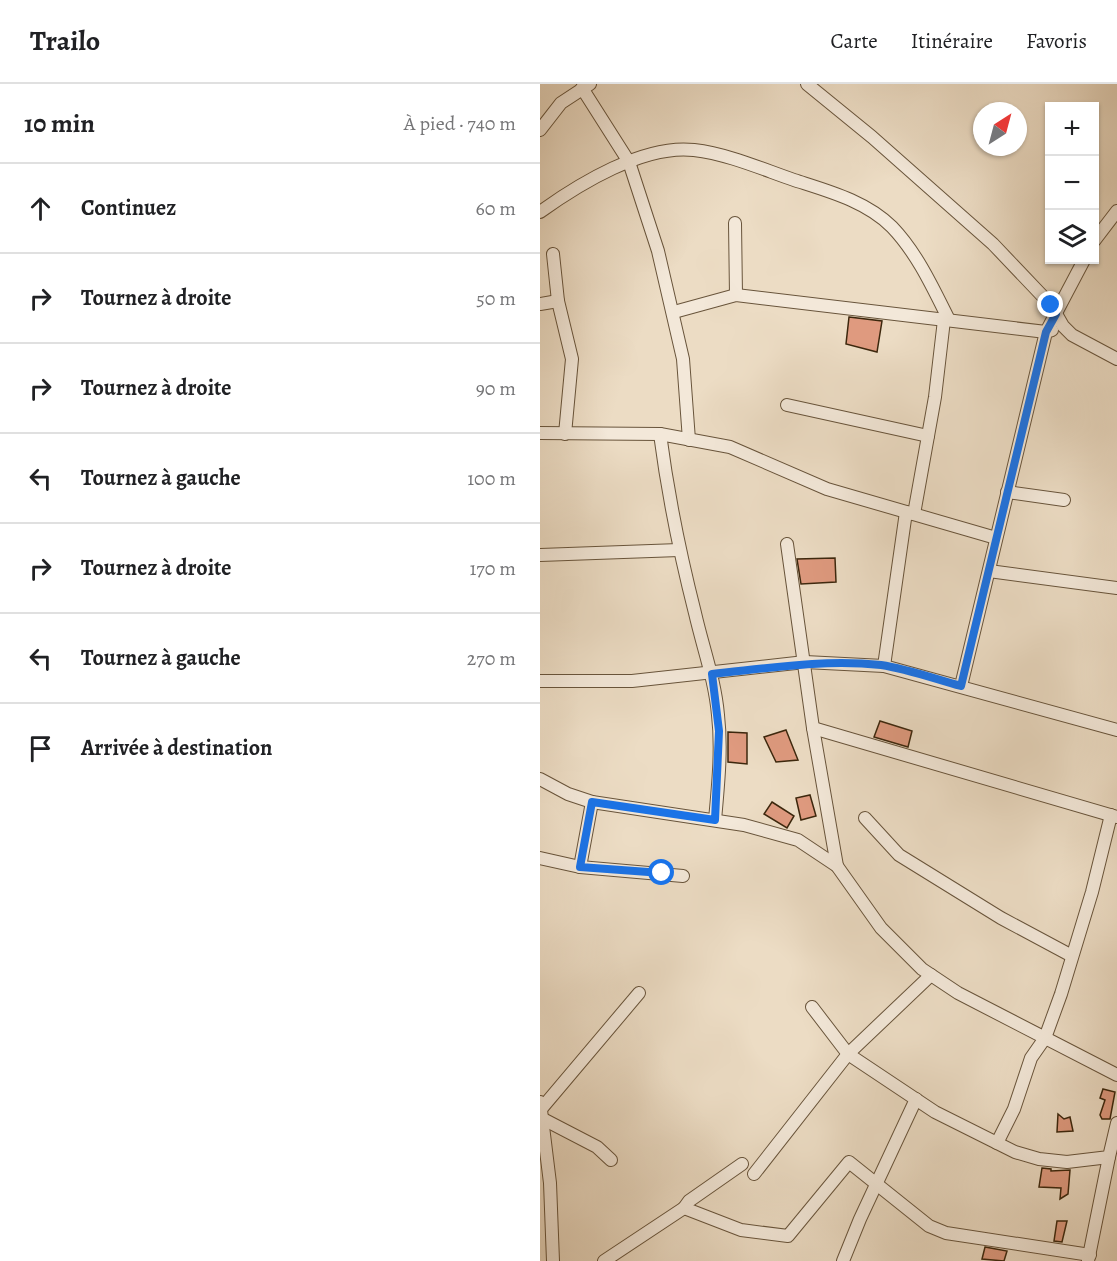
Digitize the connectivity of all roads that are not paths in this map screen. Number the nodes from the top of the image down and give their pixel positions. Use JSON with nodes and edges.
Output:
{"nodes":[{"id":1,"x":807,"y":84,"type":"edge"},
{"id":2,"x":586,"y":86,"type":"edge"},
{"id":3,"x":540,"y":130,"type":"edge"},
{"id":4,"x":629,"y":162,"type":"junction"},
{"id":5,"x":1117,"y":211,"type":"edge"},
{"id":6,"x":540,"y":212,"type":"edge"},
{"id":7,"x":735,"y":223,"type":"dead end"},
{"id":8,"x":1099,"y":236,"type":"edge"},
{"id":9,"x":553,"y":254,"type":"dead end"},
{"id":10,"x":1082,"y":264,"type":"edge"},
{"id":11,"x":736,"y":295,"type":"junction"},
{"id":12,"x":558,"y":301,"type":"junction"},
{"id":13,"x":540,"y":304,"type":"edge"},
{"id":14,"x":674,"y":312,"type":"junction"},
{"id":15,"x":1056,"y":314,"type":"junction"},
{"id":16,"x":947,"y":320,"type":"junction"},
{"id":17,"x":1063,"y":327,"type":"junction"},
{"id":18,"x":1046,"y":332,"type":"junction"},
{"id":19,"x":1117,"y":359,"type":"edge"},
{"id":20,"x":787,"y":405,"type":"dead end"},
{"id":21,"x":540,"y":433,"type":"edge"},
{"id":22,"x":566,"y":434,"type":"junction"},
{"id":23,"x":660,"y":434,"type":"junction"},
{"id":24,"x":928,"y":436,"type":"junction"},
{"id":25,"x":689,"y":440,"type":"junction"},
{"id":26,"x":1007,"y":492,"type":"junction"},
{"id":27,"x":1064,"y":500,"type":"dead end"},
{"id":28,"x":910,"y":513,"type":"junction"},
{"id":29,"x":996,"y":538,"type":"junction"},
{"id":30,"x":787,"y":544,"type":"dead end"},
{"id":31,"x":680,"y":550,"type":"junction"},
{"id":32,"x":540,"y":555,"type":"edge"},
{"id":33,"x":989,"y":571,"type":"junction"},
{"id":34,"x":1117,"y":588,"type":"edge"},
{"id":35,"x":805,"y":662,"type":"junction"},
{"id":36,"x":884,"y":666,"type":"junction"},
{"id":37,"x":712,"y":674,"type":"junction"},
{"id":38,"x":540,"y":681,"type":"edge"},
{"id":39,"x":961,"y":686,"type":"junction"},
{"id":40,"x":813,"y":728,"type":"junction"},
{"id":41,"x":1117,"y":730,"type":"edge"},
{"id":42,"x":540,"y":779,"type":"edge"},
{"id":43,"x":592,"y":802,"type":"junction"},
{"id":44,"x":1114,"y":816,"type":"edge"},
{"id":45,"x":865,"y":818,"type":"dead end"},
{"id":46,"x":715,"y":820,"type":"junction"},
{"id":47,"x":540,"y":858,"type":"edge"},
{"id":48,"x":837,"y":866,"type":"junction"},
{"id":49,"x":580,"y":867,"type":"junction"},
{"id":50,"x":683,"y":876,"type":"dead end"},
{"id":51,"x":1072,"y":956,"type":"junction"},
{"id":52,"x":931,"y":975,"type":"junction"},
{"id":53,"x":639,"y":993,"type":"dead end"},
{"id":54,"x":812,"y":1007,"type":"dead end"},
{"id":55,"x":1045,"y":1038,"type":"junction"},
{"id":56,"x":848,"y":1054,"type":"junction"},
{"id":57,"x":1117,"y":1075,"type":"edge"},
{"id":58,"x":916,"y":1099,"type":"junction"},
{"id":59,"x":541,"y":1112,"type":"edge"},
{"id":60,"x":1117,"y":1123,"type":"edge"},
{"id":61,"x":997,"y":1143,"type":"junction"},
{"id":62,"x":1109,"y":1157,"type":"junction"},
{"id":63,"x":611,"y":1160,"type":"dead end"},
{"id":64,"x":742,"y":1164,"type":"dead end"},
{"id":65,"x":754,"y":1174,"type":"dead end"},
{"id":66,"x":876,"y":1184,"type":"junction"},
{"id":67,"x":684,"y":1208,"type":"junction"},
{"id":68,"x":1089,"y":1258,"type":"edge"},
{"id":69,"x":553,"y":1261,"type":"edge"},
{"id":70,"x":604,"y":1261,"type":"edge"},
{"id":71,"x":843,"y":1261,"type":"edge"}],
"edges":[{"from":1,"to":15,"type":"street"},
{"from":2,"to":3,"type":"street"},
{"from":2,"to":4,"type":"street"},
{"from":4,"to":6,"type":"street"},
{"from":4,"to":14,"type":"street"},
{"from":4,"to":16,"type":"street"},
{"from":5,"to":8,"type":"street"},
{"from":7,"to":11,"type":"street"},
{"from":9,"to":12,"type":"street"},
{"from":10,"to":15,"type":"street"},
{"from":11,"to":14,"type":"street"},
{"from":11,"to":16,"type":"street"},
{"from":12,"to":13,"type":"street"},
{"from":12,"to":22,"type":"street"},
{"from":14,"to":25,"type":"street"},
{"from":15,"to":17,"type":"street"},
{"from":15,"to":18,"type":"street"},
{"from":16,"to":18,"type":"street"},
{"from":16,"to":24,"type":"street"},
{"from":17,"to":18,"type":"street"},
{"from":17,"to":19,"type":"street"},
{"from":18,"to":26,"type":"street"},
{"from":20,"to":24,"type":"street"},
{"from":21,"to":22,"type":"street"},
{"from":22,"to":23,"type":"street"},
{"from":23,"to":25,"type":"street"},
{"from":23,"to":31,"type":"street"},
{"from":24,"to":28,"type":"street"},
{"from":25,"to":28,"type":"street"},
{"from":26,"to":27,"type":"street"},
{"from":26,"to":29,"type":"street"},
{"from":28,"to":29,"type":"street"},
{"from":28,"to":36,"type":"street"},
{"from":29,"to":33,"type":"street"},
{"from":30,"to":35,"type":"street"},
{"from":31,"to":32,"type":"street"},
{"from":31,"to":37,"type":"street"},
{"from":33,"to":34,"type":"street"},
{"from":33,"to":39,"type":"street"},
{"from":35,"to":36,"type":"street"},
{"from":35,"to":37,"type":"street"},
{"from":35,"to":40,"type":"street"},
{"from":36,"to":39,"type":"street"},
{"from":37,"to":38,"type":"street"},
{"from":37,"to":46,"type":"street"},
{"from":39,"to":41,"type":"street"},
{"from":40,"to":44,"type":"street"},
{"from":40,"to":48,"type":"street"},
{"from":42,"to":43,"type":"street"},
{"from":43,"to":46,"type":"street"},
{"from":43,"to":49,"type":"street"},
{"from":44,"to":51,"type":"street"},
{"from":45,"to":51,"type":"street"},
{"from":46,"to":48,"type":"street"},
{"from":47,"to":49,"type":"street"},
{"from":48,"to":52,"type":"street"},
{"from":49,"to":50,"type":"street"},
{"from":51,"to":55,"type":"street"},
{"from":52,"to":55,"type":"street"},
{"from":52,"to":56,"type":"street"},
{"from":53,"to":59,"type":"street"},
{"from":54,"to":56,"type":"street"},
{"from":55,"to":57,"type":"street"},
{"from":55,"to":61,"type":"street"},
{"from":56,"to":58,"type":"street"},
{"from":56,"to":65,"type":"street"},
{"from":58,"to":61,"type":"street"},
{"from":58,"to":66,"type":"street"},
{"from":59,"to":63,"type":"street"},
{"from":59,"to":69,"type":"street"},
{"from":60,"to":62,"type":"street"},
{"from":61,"to":62,"type":"street"},
{"from":62,"to":68,"type":"street"},
{"from":64,"to":67,"type":"street"},
{"from":66,"to":67,"type":"street"},
{"from":66,"to":68,"type":"street"},
{"from":66,"to":71,"type":"street"},
{"from":67,"to":70,"type":"street"}]}
